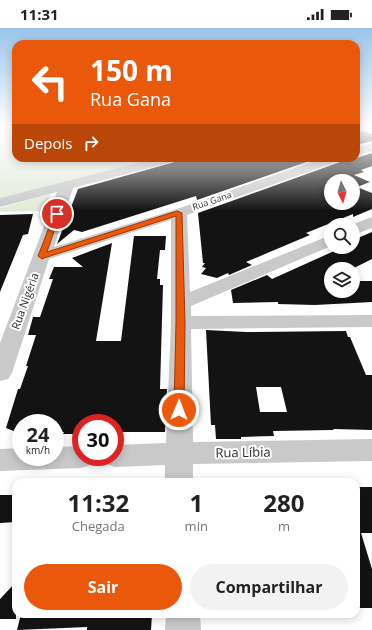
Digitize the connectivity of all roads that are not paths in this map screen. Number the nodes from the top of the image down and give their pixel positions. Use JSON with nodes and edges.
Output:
{"nodes":[{"id":1,"x":157,"y":162,"type":"edge"},
{"id":2,"x":324,"y":162,"type":"edge"},
{"id":3,"x":68,"y":185,"type":"junction"},
{"id":4,"x":0,"y":203,"type":"edge"},
{"id":5,"x":179,"y":213,"type":"junction"},
{"id":6,"x":372,"y":222,"type":"edge"},
{"id":7,"x":360,"y":227,"type":"edge"},
{"id":8,"x":324,"y":243,"type":"edge"},
{"id":9,"x":42,"y":256,"type":"junction"},
{"id":10,"x":181,"y":313,"type":"junction"},
{"id":11,"x":372,"y":321,"type":"edge"},
{"id":12,"x":0,"y":373,"type":"edge"},
{"id":13,"x":372,"y":450,"type":"edge"},
{"id":14,"x":178,"y":453,"type":"junction"},
{"id":15,"x":124,"y":456,"type":"edge"},
{"id":16,"x":72,"y":457,"type":"edge"},
{"id":17,"x":0,"y":460,"type":"edge"},
{"id":18,"x":179,"y":478,"type":"edge"},
{"id":19,"x":182,"y":618,"type":"edge"},
{"id":20,"x":183,"y":630,"type":"edge"}],
"edges":[{"from":1,"to":3,"type":"street"},
{"from":2,"to":5,"type":"street","name":"Rua Gana"},
{"from":3,"to":4,"type":"street"},
{"from":3,"to":9,"type":"street","name":"Rua Nigéria"},
{"from":5,"to":9,"type":"street","name":"Rua Gana"},
{"from":5,"to":10,"type":"street"},
{"from":6,"to":7,"type":"street"},
{"from":8,"to":10,"type":"street"},
{"from":9,"to":12,"type":"street","name":"Rua Nigéria"},
{"from":10,"to":11,"type":"street"},
{"from":10,"to":14,"type":"street"},
{"from":13,"to":14,"type":"street","name":"Rua Líbia"},
{"from":14,"to":15,"type":"street","name":"Rua Líbia"},
{"from":14,"to":18,"type":"street"},
{"from":16,"to":17,"type":"street"},
{"from":19,"to":20,"type":"street"}]}
